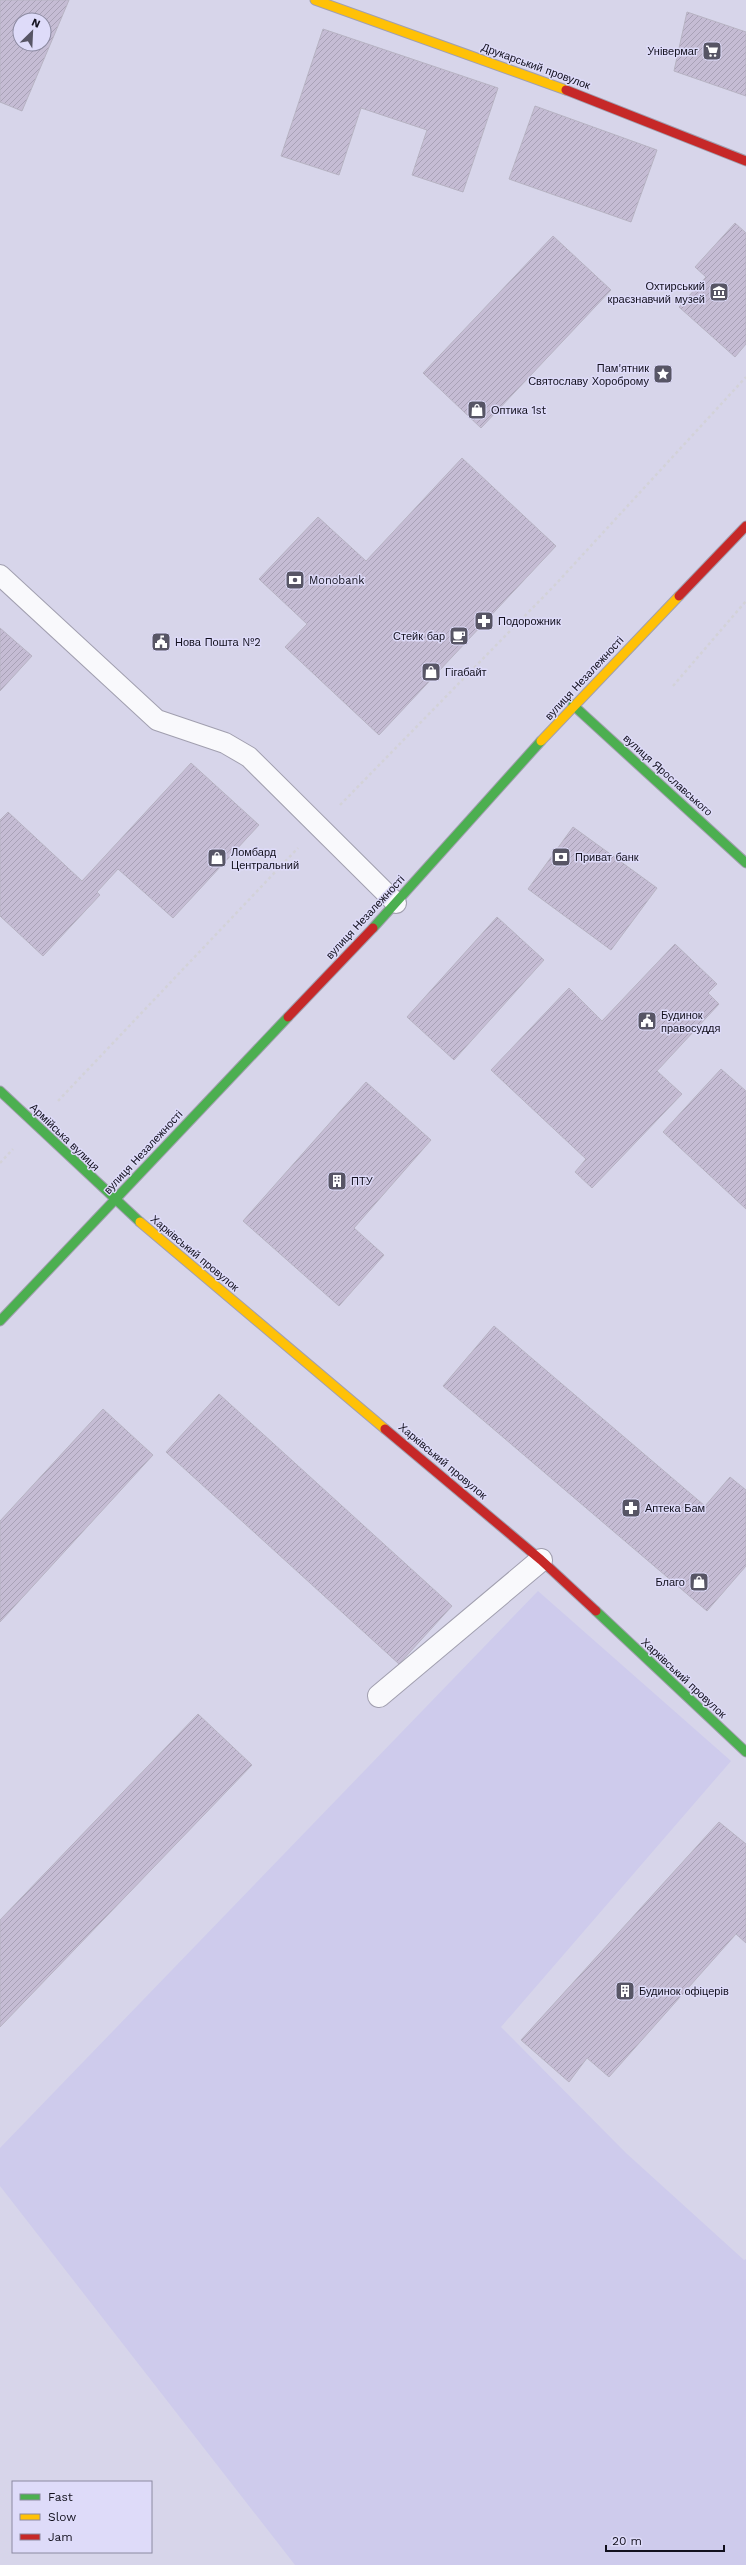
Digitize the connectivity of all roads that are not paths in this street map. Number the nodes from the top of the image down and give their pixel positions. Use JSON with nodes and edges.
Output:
{"nodes":[{"id":1,"x":315,"y":0,"type":"edge"},
{"id":2,"x":746,"y":161,"type":"edge"},
{"id":3,"x":746,"y":526,"type":"edge"},
{"id":4,"x":0,"y":575,"type":"edge"},
{"id":5,"x":573,"y":705,"type":"junction"},
{"id":6,"x":746,"y":863,"type":"edge"},
{"id":7,"x":396,"y":903,"type":"junction"},
{"id":8,"x":0,"y":1091,"type":"edge"},
{"id":9,"x":114,"y":1200,"type":"junction"},
{"id":10,"x":0,"y":1321,"type":"edge"},
{"id":11,"x":541,"y":1560,"type":"junction"},
{"id":12,"x":379,"y":1696,"type":"dead end"},
{"id":13,"x":746,"y":1752,"type":"edge"}],
"edges":[{"from":1,"to":2,"type":"street","name":"Друкарський провулок"},
{"from":3,"to":5,"type":"street","name":"вулиця Незалежності"},
{"from":4,"to":7,"type":"lane"},
{"from":5,"to":6,"type":"street","name":"вулиця Ярославського"},
{"from":5,"to":7,"type":"street","name":"вулиця Незалежності"},
{"from":7,"to":9,"type":"street","name":"вулиця Незалежності"},
{"from":8,"to":9,"type":"street","name":"Армійська вулиця"},
{"from":9,"to":10,"type":"street","name":"вулиця Незалежності"},
{"from":9,"to":11,"type":"street","name":"Харківський провулок"},
{"from":11,"to":12,"type":"street"},
{"from":11,"to":13,"type":"street","name":"Харківський провулок"}]}
